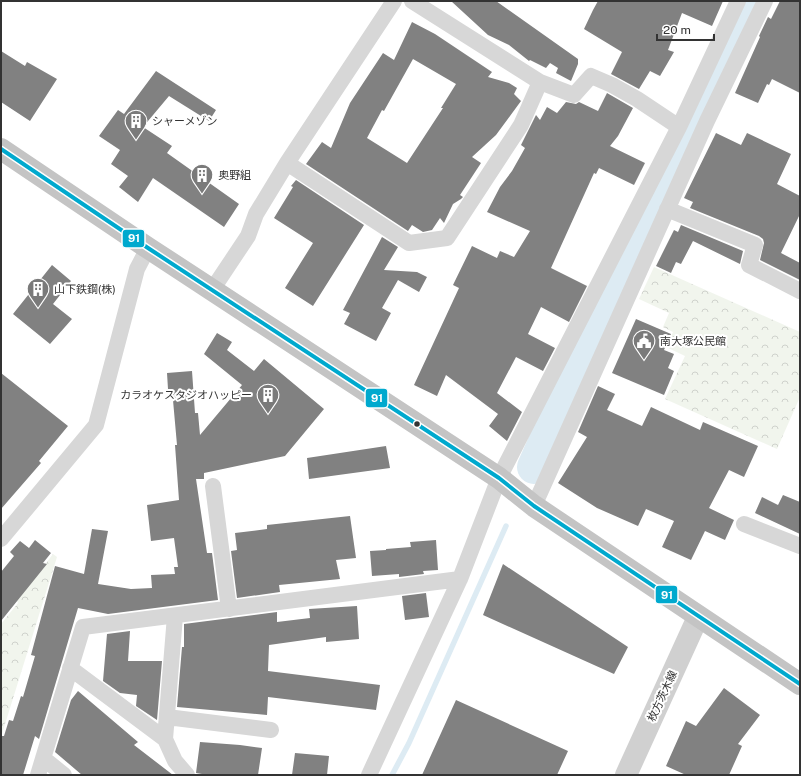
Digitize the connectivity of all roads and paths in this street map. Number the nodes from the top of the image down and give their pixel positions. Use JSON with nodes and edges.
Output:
{"nodes":[{"id":1,"x":394,"y":1,"type":"edge"},
{"id":2,"x":412,"y":1,"type":"edge"},
{"id":3,"x":738,"y":1,"type":"edge"},
{"id":4,"x":765,"y":1,"type":"edge"},
{"id":5,"x":540,"y":82,"type":"junction"},
{"id":6,"x":678,"y":127,"type":"junction"},
{"id":7,"x":1,"y":149,"type":"edge"},
{"id":8,"x":287,"y":164,"type":"junction"},
{"id":9,"x":667,"y":209,"type":"junction"},
{"id":10,"x":148,"y":248,"type":"junction"},
{"id":11,"x":212,"y":290,"type":"junction"},
{"id":12,"x":800,"y":291,"type":"edge"},
{"id":13,"x":499,"y":478,"type":"junction"},
{"id":14,"x":213,"y":486,"type":"dead end"},
{"id":15,"x":534,"y":506,"type":"junction"},
{"id":16,"x":744,"y":524,"type":"dead end"},
{"id":17,"x":1,"y":539,"type":"edge"},
{"id":18,"x":800,"y":546,"type":"edge"},
{"id":19,"x":460,"y":579,"type":"junction"},
{"id":20,"x":229,"y":609,"type":"junction"},
{"id":21,"x":175,"y":616,"type":"junction"},
{"id":22,"x":698,"y":617,"type":"junction"},
{"id":23,"x":70,"y":668,"type":"junction"},
{"id":24,"x":800,"y":684,"type":"edge"},
{"id":25,"x":167,"y":717,"type":"junction"},
{"id":26,"x":271,"y":730,"type":"dead end"},
{"id":27,"x":165,"y":739,"type":"junction"},
{"id":28,"x":43,"y":758,"type":"junction"},
{"id":29,"x":38,"y":775,"type":"edge"},
{"id":30,"x":64,"y":775,"type":"edge"},
{"id":31,"x":187,"y":775,"type":"edge"},
{"id":32,"x":370,"y":775,"type":"edge"},
{"id":33,"x":626,"y":775,"type":"edge"}],
"edges":[{"from":1,"to":8,"type":"street"},
{"from":2,"to":5,"type":"street"},
{"from":3,"to":6,"type":"street"},
{"from":4,"to":9,"type":"street"},
{"from":5,"to":6,"type":"street"},
{"from":5,"to":8,"type":"street"},
{"from":6,"to":13,"type":"street"},
{"from":7,"to":10,"type":"highway"},
{"from":8,"to":11,"type":"street"},
{"from":9,"to":12,"type":"street"},
{"from":9,"to":15,"type":"street"},
{"from":10,"to":11,"type":"highway"},
{"from":10,"to":17,"type":"street"},
{"from":11,"to":13,"type":"highway"},
{"from":13,"to":15,"type":"highway"},
{"from":13,"to":19,"type":"street"},
{"from":14,"to":20,"type":"street"},
{"from":15,"to":22,"type":"highway"},
{"from":16,"to":18,"type":"street"},
{"from":19,"to":20,"type":"street"},
{"from":19,"to":32,"type":"street"},
{"from":20,"to":21,"type":"street"},
{"from":21,"to":23,"type":"street"},
{"from":21,"to":25,"type":"street"},
{"from":22,"to":24,"type":"highway"},
{"from":22,"to":33,"type":"main road","name":"枚方茨木線"},
{"from":23,"to":27,"type":"street"},
{"from":23,"to":28,"type":"street"},
{"from":25,"to":26,"type":"street"},
{"from":25,"to":27,"type":"street"},
{"from":27,"to":31,"type":"street"},
{"from":28,"to":29,"type":"street"},
{"from":28,"to":30,"type":"street"}]}
